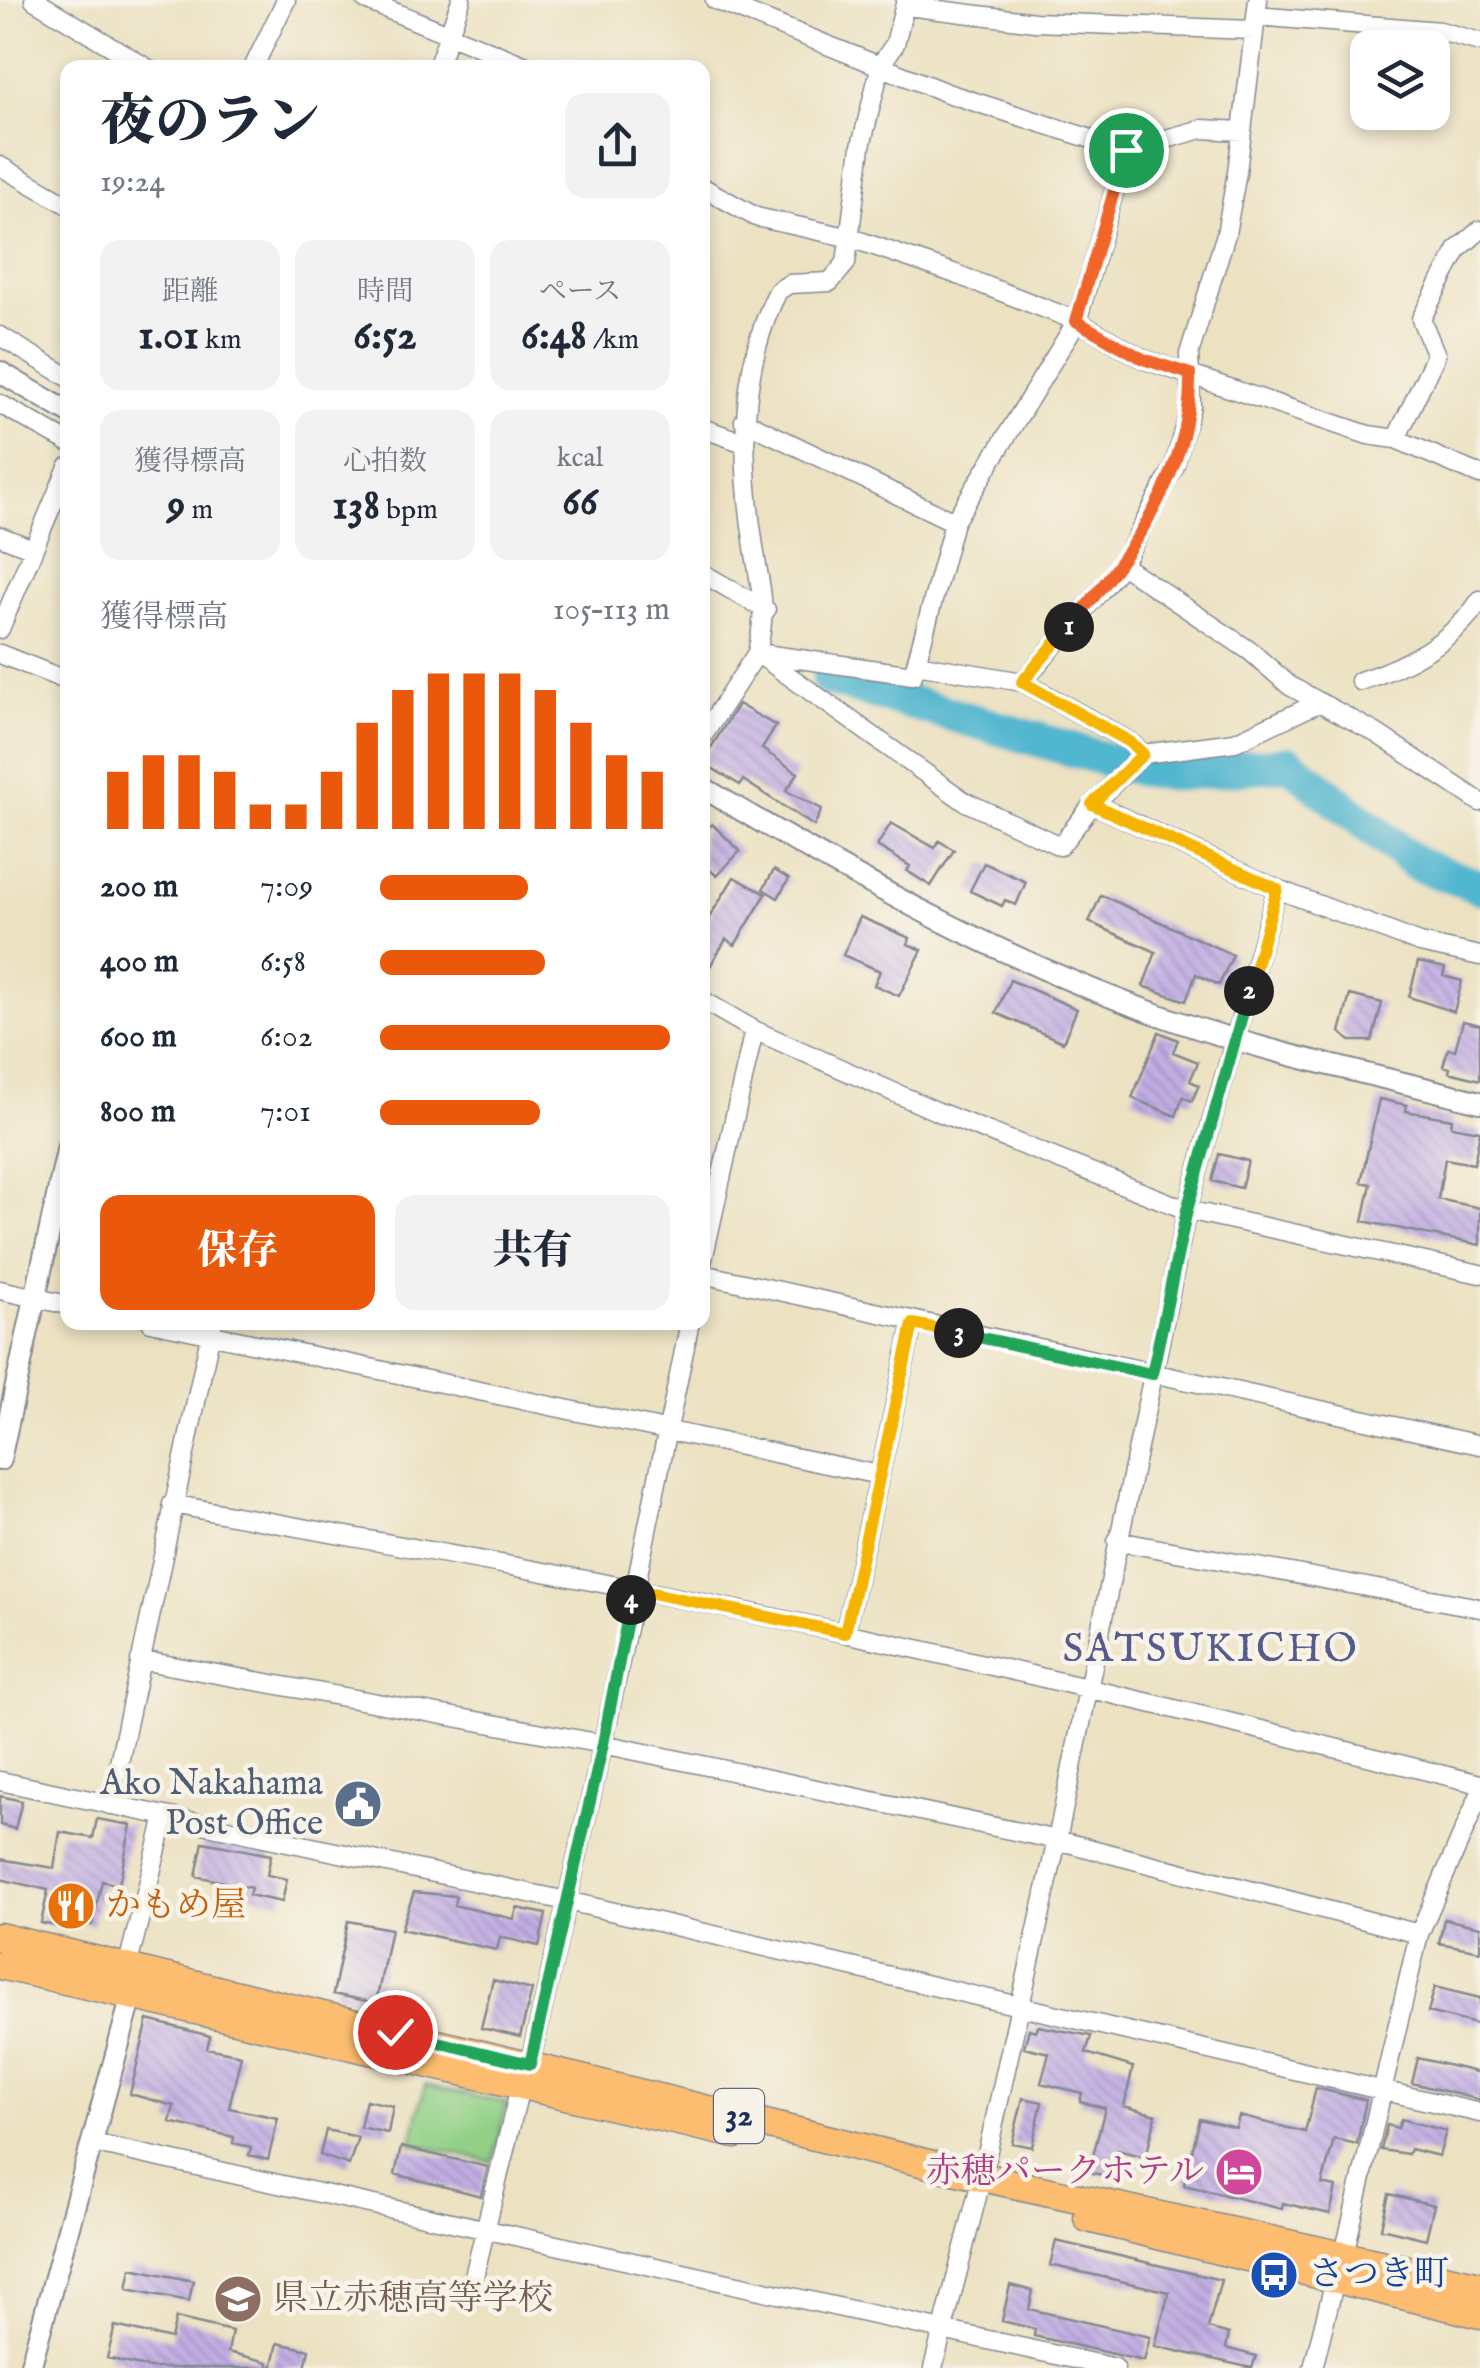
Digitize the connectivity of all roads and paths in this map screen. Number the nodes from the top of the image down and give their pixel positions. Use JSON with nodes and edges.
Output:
{"nodes":[{"id":1,"x":34,"y":0,"type":"edge"},
{"id":2,"x":286,"y":0,"type":"edge"},
{"id":3,"x":365,"y":0,"type":"edge"},
{"id":4,"x":461,"y":0,"type":"edge"},
{"id":5,"x":715,"y":0,"type":"edge"},
{"id":6,"x":907,"y":3,"type":"edge"},
{"id":7,"x":1256,"y":16,"type":"edge"},
{"id":8,"x":450,"y":36,"type":"junction"},
{"id":9,"x":1480,"y":42,"type":"edge"},
{"id":10,"x":135,"y":60,"type":"edge"},
{"id":11,"x":257,"y":60,"type":"edge"},
{"id":12,"x":441,"y":60,"type":"edge"},
{"id":13,"x":511,"y":60,"type":"edge"},
{"id":14,"x":880,"y":64,"type":"junction"},
{"id":15,"x":1242,"y":131,"type":"junction"},
{"id":16,"x":1126,"y":150,"type":"junction"},
{"id":17,"x":0,"y":166,"type":"edge"},
{"id":18,"x":710,"y":192,"type":"edge"},
{"id":19,"x":60,"y":201,"type":"edge"},
{"id":20,"x":1480,"y":230,"type":"edge"},
{"id":21,"x":850,"y":238,"type":"junction"},
{"id":22,"x":1076,"y":321,"type":"junction"},
{"id":23,"x":0,"y":336,"type":"edge"},
{"id":24,"x":0,"y":372,"type":"edge"},
{"id":25,"x":60,"y":372,"type":"edge"},
{"id":26,"x":1190,"y":374,"type":"junction"},
{"id":27,"x":0,"y":404,"type":"edge"},
{"id":28,"x":60,"y":407,"type":"edge"},
{"id":29,"x":744,"y":421,"type":"junction"},
{"id":30,"x":710,"y":431,"type":"edge"},
{"id":31,"x":60,"y":438,"type":"edge"},
{"id":32,"x":1396,"y":438,"type":"junction"},
{"id":33,"x":744,"y":444,"type":"junction"},
{"id":34,"x":1480,"y":476,"type":"edge"},
{"id":35,"x":60,"y":485,"type":"edge"},
{"id":36,"x":954,"y":522,"type":"junction"},
{"id":37,"x":0,"y":536,"type":"edge"},
{"id":38,"x":33,"y":549,"type":"junction"},
{"id":39,"x":1122,"y":565,"type":"junction"},
{"id":40,"x":710,"y":578,"type":"edge"},
{"id":41,"x":1480,"y":600,"type":"edge"},
{"id":42,"x":766,"y":610,"type":"junction"},
{"id":43,"x":0,"y":629,"type":"edge"},
{"id":44,"x":757,"y":653,"type":"junction"},
{"id":45,"x":0,"y":654,"type":"edge"},
{"id":46,"x":916,"y":664,"type":"junction"},
{"id":47,"x":60,"y":678,"type":"edge"},
{"id":48,"x":1360,"y":680,"type":"dead end"},
{"id":49,"x":1022,"y":682,"type":"junction"},
{"id":50,"x":1318,"y":703,"type":"junction"},
{"id":51,"x":710,"y":725,"type":"edge"},
{"id":52,"x":1143,"y":754,"type":"junction"},
{"id":53,"x":710,"y":792,"type":"edge"},
{"id":54,"x":1480,"y":802,"type":"edge"},
{"id":55,"x":1092,"y":804,"type":"junction"},
{"id":56,"x":1277,"y":889,"type":"junction"},
{"id":57,"x":1480,"y":956,"type":"edge"},
{"id":58,"x":710,"y":1005,"type":"edge"},
{"id":59,"x":754,"y":1030,"type":"junction"},
{"id":60,"x":1236,"y":1038,"type":"junction"},
{"id":61,"x":1480,"y":1102,"type":"edge"},
{"id":62,"x":60,"y":1182,"type":"edge"},
{"id":63,"x":1187,"y":1210,"type":"junction"},
{"id":64,"x":710,"y":1228,"type":"edge"},
{"id":65,"x":1480,"y":1274,"type":"edge"},
{"id":66,"x":710,"y":1276,"type":"edge"},
{"id":67,"x":0,"y":1290,"type":"edge"},
{"id":68,"x":34,"y":1298,"type":"junction"},
{"id":69,"x":60,"y":1303,"type":"edge"},
{"id":70,"x":913,"y":1324,"type":"junction"},
{"id":71,"x":211,"y":1330,"type":"edge"},
{"id":72,"x":215,"y":1330,"type":"edge"},
{"id":73,"x":688,"y":1330,"type":"edge"},
{"id":74,"x":1152,"y":1374,"type":"junction"},
{"id":75,"x":668,"y":1432,"type":"junction"},
{"id":76,"x":1480,"y":1445,"type":"edge"},
{"id":77,"x":0,"y":1460,"type":"edge"},
{"id":78,"x":879,"y":1475,"type":"junction"},
{"id":79,"x":172,"y":1504,"type":"junction"},
{"id":80,"x":1117,"y":1541,"type":"junction"},
{"id":81,"x":633,"y":1589,"type":"junction"},
{"id":82,"x":1480,"y":1608,"type":"edge"},
{"id":83,"x":845,"y":1633,"type":"junction"},
{"id":84,"x":140,"y":1660,"type":"junction"},
{"id":85,"x":1088,"y":1687,"type":"junction"},
{"id":86,"x":603,"y":1744,"type":"junction"},
{"id":87,"x":0,"y":1781,"type":"edge"},
{"id":88,"x":1480,"y":1784,"type":"edge"},
{"id":89,"x":1480,"y":1794,"type":"edge"},
{"id":90,"x":110,"y":1804,"type":"junction"},
{"id":91,"x":164,"y":1817,"type":"junction"},
{"id":92,"x":1057,"y":1840,"type":"junction"},
{"id":93,"x":566,"y":1902,"type":"junction"},
{"id":94,"x":1419,"y":1934,"type":"junction"},
{"id":95,"x":0,"y":1938,"type":"edge"},
{"id":96,"x":0,"y":1965,"type":"edge"},
{"id":97,"x":126,"y":1968,"type":"junction"},
{"id":98,"x":132,"y":1996,"type":"junction"},
{"id":99,"x":1020,"y":2005,"type":"junction"},
{"id":100,"x":525,"y":2073,"type":"junction"},
{"id":101,"x":1379,"y":2091,"type":"junction"},
{"id":102,"x":1480,"y":2113,"type":"edge"},
{"id":103,"x":92,"y":2143,"type":"junction"},
{"id":104,"x":980,"y":2184,"type":"junction"},
{"id":105,"x":486,"y":2230,"type":"junction"},
{"id":106,"x":1340,"y":2265,"type":"junction"},
{"id":107,"x":1480,"y":2286,"type":"edge"},
{"id":108,"x":468,"y":2301,"type":"dead end"},
{"id":109,"x":1480,"y":2314,"type":"edge"},
{"id":110,"x":942,"y":2330,"type":"junction"},
{"id":111,"x":30,"y":2368,"type":"edge"},
{"id":112,"x":933,"y":2368,"type":"edge"},
{"id":113,"x":1115,"y":2368,"type":"edge"},
{"id":114,"x":1313,"y":2368,"type":"edge"}],
"edges":[{"from":1,"to":10,"type":"street"},
{"from":2,"to":11,"type":"street"},
{"from":3,"to":8,"type":"street"},
{"from":4,"to":8,"type":"street"},
{"from":5,"to":14,"type":"street"},
{"from":6,"to":7,"type":"street"},
{"from":6,"to":14,"type":"street"},
{"from":7,"to":9,"type":"street"},
{"from":7,"to":15,"type":"street"},
{"from":8,"to":12,"type":"street"},
{"from":8,"to":13,"type":"street"},
{"from":14,"to":16,"type":"street"},
{"from":14,"to":21,"type":"street"},
{"from":15,"to":16,"type":"street"},
{"from":15,"to":26,"type":"street"},
{"from":16,"to":22,"type":"street"},
{"from":17,"to":19,"type":"street"},
{"from":18,"to":21,"type":"street"},
{"from":20,"to":32,"type":"street"},
{"from":21,"to":22,"type":"street"},
{"from":21,"to":29,"type":"street"},
{"from":22,"to":26,"type":"street"},
{"from":22,"to":36,"type":"street"},
{"from":23,"to":25,"type":"street"},
{"from":24,"to":28,"type":"street"},
{"from":26,"to":32,"type":"street"},
{"from":26,"to":39,"type":"street"},
{"from":27,"to":31,"type":"street"},
{"from":29,"to":33,"type":"street"},
{"from":29,"to":36,"type":"street"},
{"from":30,"to":33,"type":"street"},
{"from":32,"to":34,"type":"street"},
{"from":33,"to":42,"type":"street"},
{"from":35,"to":38,"type":"street"},
{"from":36,"to":46,"type":"street"},
{"from":37,"to":38,"type":"street"},
{"from":38,"to":43,"type":"street"},
{"from":39,"to":49,"type":"street"},
{"from":39,"to":50,"type":"street"},
{"from":40,"to":42,"type":"street"},
{"from":41,"to":48,"type":"street"},
{"from":42,"to":44,"type":"street"},
{"from":44,"to":46,"type":"street"},
{"from":44,"to":51,"type":"street"},
{"from":44,"to":55,"type":"street"},
{"from":45,"to":47,"type":"street"},
{"from":46,"to":49,"type":"street"},
{"from":49,"to":52,"type":"street"},
{"from":50,"to":52,"type":"street"},
{"from":50,"to":54,"type":"street"},
{"from":52,"to":55,"type":"street"},
{"from":53,"to":60,"type":"street"},
{"from":55,"to":56,"type":"street"},
{"from":56,"to":57,"type":"street"},
{"from":56,"to":60,"type":"street"},
{"from":58,"to":59,"type":"street"},
{"from":59,"to":63,"type":"street"},
{"from":59,"to":64,"type":"street"},
{"from":60,"to":61,"type":"street"},
{"from":60,"to":63,"type":"street"},
{"from":62,"to":68,"type":"street"},
{"from":63,"to":65,"type":"street"},
{"from":63,"to":74,"type":"street"},
{"from":66,"to":70,"type":"street"},
{"from":67,"to":68,"type":"street"},
{"from":68,"to":69,"type":"street"},
{"from":68,"to":77,"type":"street"},
{"from":70,"to":74,"type":"street"},
{"from":70,"to":78,"type":"street"},
{"from":71,"to":79,"type":"street"},
{"from":72,"to":75,"type":"street"},
{"from":73,"to":75,"type":"street"},
{"from":74,"to":76,"type":"street"},
{"from":74,"to":80,"type":"street"},
{"from":75,"to":78,"type":"street"},
{"from":75,"to":81,"type":"street"},
{"from":78,"to":83,"type":"street"},
{"from":79,"to":81,"type":"street"},
{"from":79,"to":84,"type":"street"},
{"from":80,"to":82,"type":"street"},
{"from":80,"to":85,"type":"street"},
{"from":81,"to":83,"type":"street"},
{"from":81,"to":86,"type":"street"},
{"from":83,"to":85,"type":"street"},
{"from":84,"to":86,"type":"street"},
{"from":84,"to":90,"type":"street"},
{"from":85,"to":88,"type":"street"},
{"from":85,"to":92,"type":"street"},
{"from":86,"to":92,"type":"street"},
{"from":86,"to":93,"type":"street"},
{"from":87,"to":90,"type":"street"},
{"from":89,"to":94,"type":"street"},
{"from":90,"to":91,"type":"street"},
{"from":91,"to":93,"type":"street"},
{"from":91,"to":97,"type":"street"},
{"from":92,"to":94,"type":"street"},
{"from":92,"to":99,"type":"street"},
{"from":93,"to":99,"type":"street"},
{"from":93,"to":100,"type":"street"},
{"from":94,"to":101,"type":"street"},
{"from":95,"to":97,"type":"main road","number":"32"},
{"from":96,"to":98,"type":"main road","number":"32"},
{"from":97,"to":98,"type":"street"},
{"from":97,"to":100,"type":"main road","number":"32"},
{"from":98,"to":100,"type":"main road","number":"32"},
{"from":98,"to":103,"type":"street"},
{"from":99,"to":101,"type":"street"},
{"from":99,"to":104,"type":"street"},
{"from":100,"to":104,"type":"main road","number":"32"},
{"from":100,"to":105,"type":"street"},
{"from":101,"to":102,"type":"street"},
{"from":101,"to":106,"type":"street"},
{"from":103,"to":105,"type":"street"},
{"from":103,"to":111,"type":"street"},
{"from":104,"to":106,"type":"main road","number":"32"},
{"from":104,"to":110,"type":"street"},
{"from":105,"to":108,"type":"street"},
{"from":105,"to":110,"type":"street"},
{"from":106,"to":107,"type":"main road","number":"32"},
{"from":106,"to":109,"type":"main road","number":"32"},
{"from":106,"to":114,"type":"street"},
{"from":110,"to":112,"type":"street"},
{"from":110,"to":113,"type":"street"}]}
